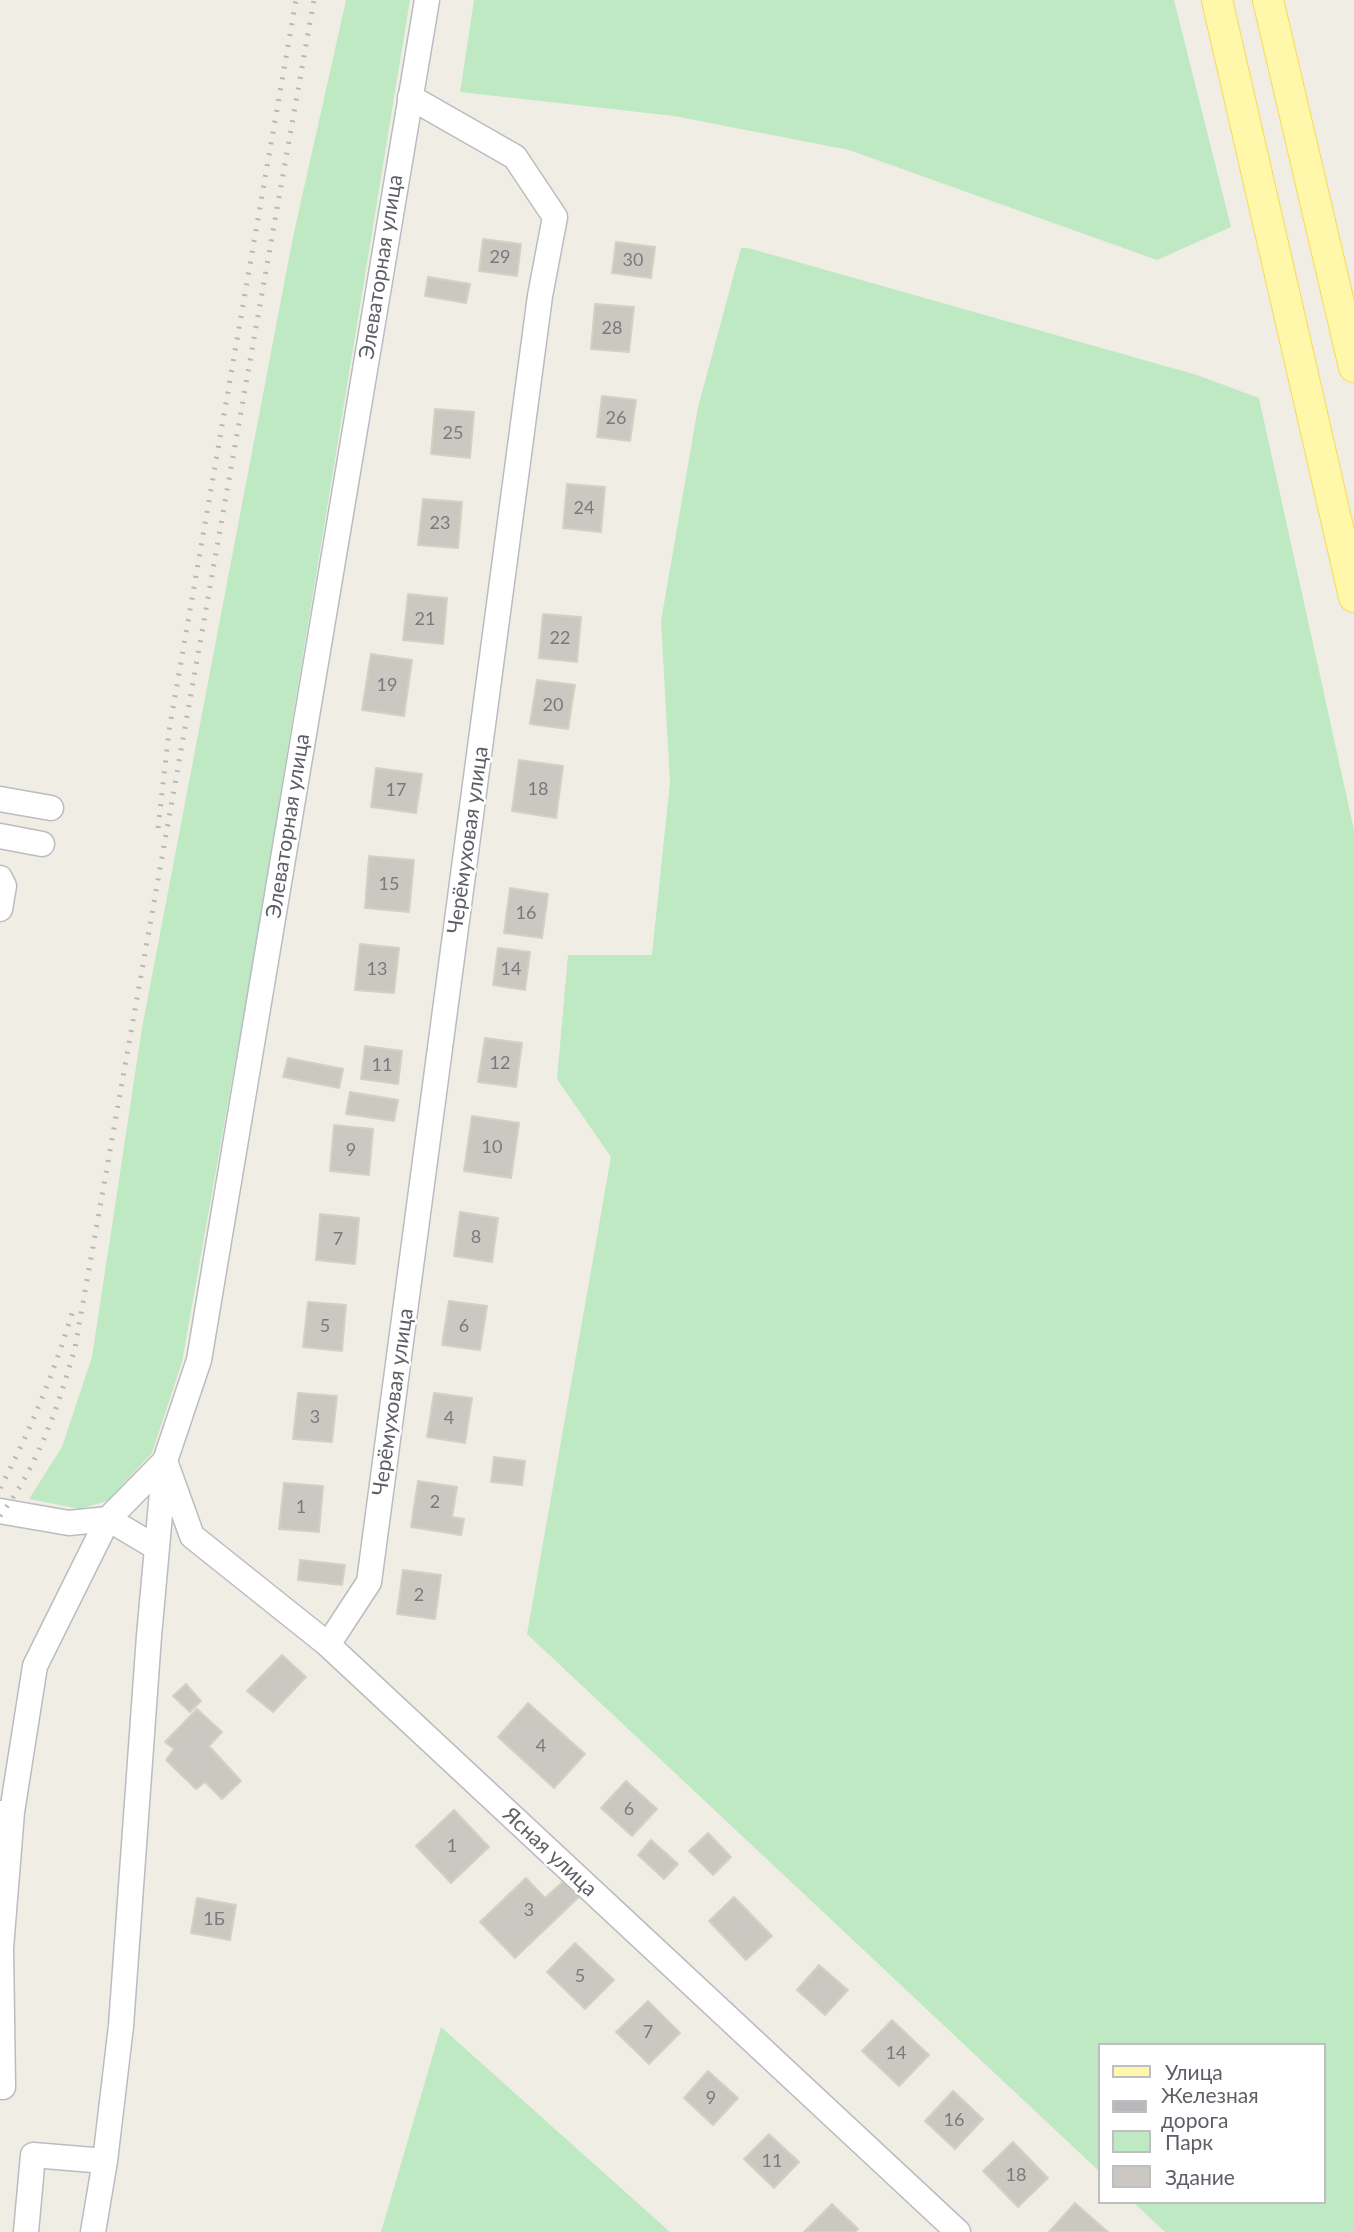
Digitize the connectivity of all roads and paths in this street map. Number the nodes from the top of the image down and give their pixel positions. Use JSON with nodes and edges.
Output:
{"nodes":[{"id":1,"x":427,"y":0,"type":"edge"},
{"id":2,"x":1217,"y":0,"type":"edge"},
{"id":3,"x":1268,"y":0,"type":"edge"},
{"id":4,"x":410,"y":97,"type":"junction"},
{"id":5,"x":1354,"y":367,"type":"edge"},
{"id":6,"x":1354,"y":597,"type":"edge"},
{"id":7,"x":0,"y":799,"type":"edge"},
{"id":8,"x":51,"y":808,"type":"dead end"},
{"id":9,"x":0,"y":836,"type":"edge"},
{"id":10,"x":43,"y":844,"type":"dead end"},
{"id":11,"x":0,"y":878,"type":"edge"},
{"id":12,"x":0,"y":909,"type":"edge"},
{"id":13,"x":165,"y":1461,"type":"junction"},
{"id":14,"x":0,"y":1511,"type":"edge"},
{"id":15,"x":108,"y":1519,"type":"junction"},
{"id":16,"x":157,"y":1548,"type":"junction"},
{"id":17,"x":327,"y":1643,"type":"junction"},
{"id":18,"x":6,"y":1812,"type":"edge"},
{"id":19,"x":4,"y":2087,"type":"dead end"},
{"id":20,"x":105,"y":2161,"type":"junction"},
{"id":21,"x":26,"y":2232,"type":"edge"},
{"id":22,"x":93,"y":2232,"type":"edge"},
{"id":23,"x":958,"y":2232,"type":"edge"}],
"edges":[{"from":1,"to":4,"type":"street","name":"Элеваторная улица"},
{"from":2,"to":6,"type":"main road"},
{"from":3,"to":5,"type":"main road"},
{"from":4,"to":13,"type":"street","name":"Элеваторная улица"},
{"from":4,"to":17,"type":"street","name":"Черёмуховая улица"},
{"from":7,"to":8,"type":"street"},
{"from":9,"to":10,"type":"street"},
{"from":11,"to":12,"type":"street"},
{"from":13,"to":15,"type":"street","name":"Элеваторная улица"},
{"from":13,"to":16,"type":"street"},
{"from":13,"to":17,"type":"street","name":"Ясная улица"},
{"from":14,"to":15,"type":"street"},
{"from":15,"to":16,"type":"street"},
{"from":15,"to":18,"type":"street","name":"Элеваторная улица"},
{"from":16,"to":20,"type":"street"},
{"from":17,"to":23,"type":"street","name":"Ясная улица"},
{"from":18,"to":19,"type":"street","name":"Элеваторная улица"},
{"from":20,"to":21,"type":"street"},
{"from":20,"to":22,"type":"street"}]}
